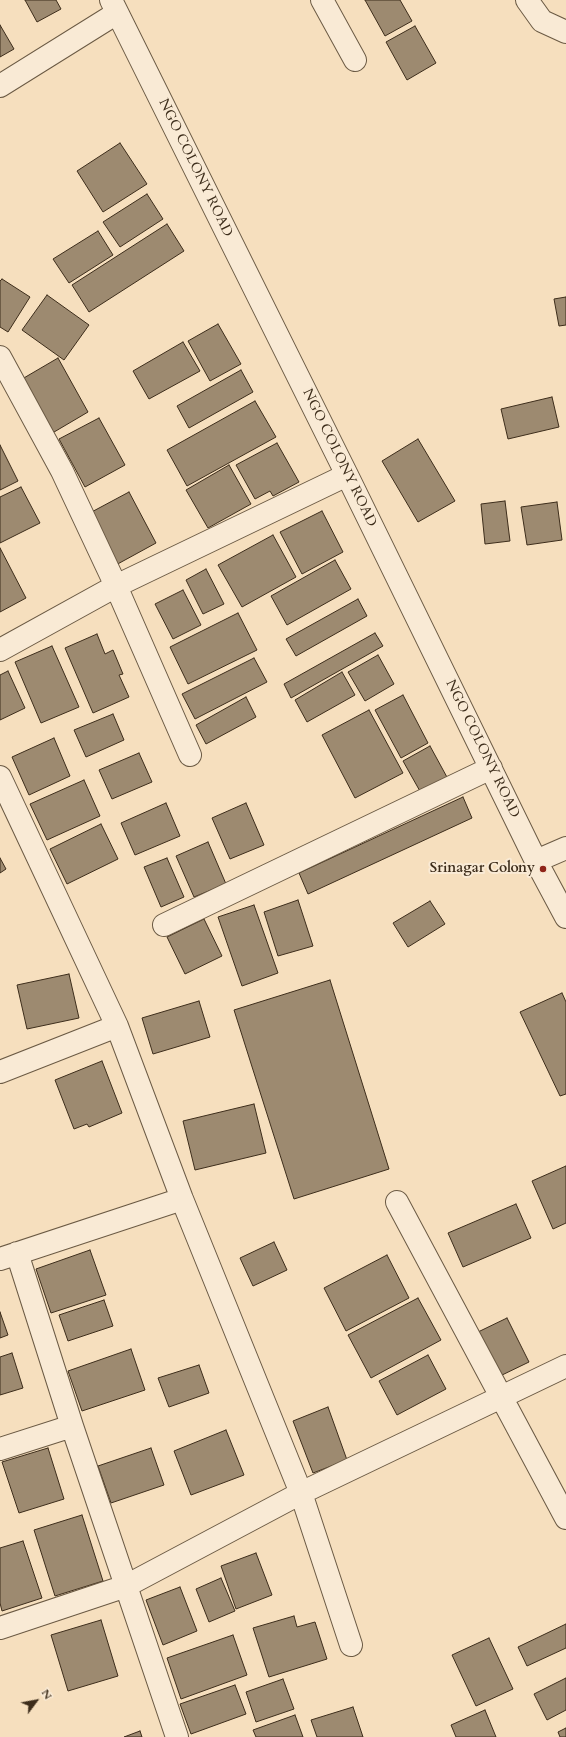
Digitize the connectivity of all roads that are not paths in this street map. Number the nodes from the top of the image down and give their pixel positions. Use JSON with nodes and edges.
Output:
{"nodes":[{"id":1,"x":322,"y":0,"type":"edge"},
{"id":2,"x":527,"y":0,"type":"edge"},
{"id":3,"x":114,"y":6,"type":"edge"},
{"id":4,"x":566,"y":32,"type":"edge"},
{"id":5,"x":355,"y":60,"type":"dead end"},
{"id":6,"x":0,"y":86,"type":"edge"},
{"id":7,"x":0,"y":357,"type":"edge"},
{"id":8,"x":347,"y":475,"type":"junction"},
{"id":9,"x":116,"y":586,"type":"junction"},
{"id":10,"x":0,"y":650,"type":"edge"},
{"id":11,"x":190,"y":755,"type":"dead end"},
{"id":12,"x":491,"y":768,"type":"junction"},
{"id":13,"x":0,"y":777,"type":"edge"},
{"id":14,"x":566,"y":848,"type":"edge"},
{"id":15,"x":536,"y":861,"type":"junction"},
{"id":16,"x":566,"y":917,"type":"edge"},
{"id":17,"x":164,"y":925,"type":"dead end"},
{"id":18,"x":117,"y":1026,"type":"junction"},
{"id":19,"x":0,"y":1072,"type":"edge"},
{"id":20,"x":182,"y":1199,"type":"junction"},
{"id":21,"x":397,"y":1202,"type":"dead end"},
{"id":22,"x":9,"y":1256,"type":"edge"},
{"id":23,"x":566,"y":1366,"type":"edge"},
{"id":24,"x":501,"y":1397,"type":"junction"},
{"id":25,"x":72,"y":1426,"type":"junction"},
{"id":26,"x":0,"y":1449,"type":"edge"},
{"id":27,"x":301,"y":1493,"type":"junction"},
{"id":28,"x":566,"y":1518,"type":"edge"},
{"id":29,"x":126,"y":1586,"type":"junction"},
{"id":30,"x":0,"y":1628,"type":"edge"},
{"id":31,"x":351,"y":1645,"type":"dead end"},
{"id":32,"x":177,"y":1737,"type":"edge"}],
"edges":[{"from":1,"to":5,"type":"street"},
{"from":2,"to":4,"type":"street"},
{"from":3,"to":6,"type":"street"},
{"from":3,"to":8,"type":"street","name":"NGO COLONY ROAD"},
{"from":7,"to":9,"type":"street"},
{"from":8,"to":9,"type":"street"},
{"from":8,"to":12,"type":"street","name":"NGO COLONY ROAD"},
{"from":9,"to":10,"type":"street"},
{"from":9,"to":11,"type":"street"},
{"from":12,"to":15,"type":"street","name":"NGO COLONY ROAD"},
{"from":12,"to":17,"type":"street"},
{"from":13,"to":18,"type":"street"},
{"from":14,"to":15,"type":"street"},
{"from":15,"to":16,"type":"street","name":"NGO COLONY ROAD"},
{"from":18,"to":19,"type":"street"},
{"from":18,"to":20,"type":"street"},
{"from":20,"to":22,"type":"street"},
{"from":20,"to":27,"type":"street"},
{"from":21,"to":24,"type":"street"},
{"from":22,"to":25,"type":"street"},
{"from":23,"to":24,"type":"street"},
{"from":24,"to":27,"type":"street"},
{"from":24,"to":28,"type":"street"},
{"from":25,"to":26,"type":"street"},
{"from":25,"to":29,"type":"street"},
{"from":27,"to":29,"type":"street"},
{"from":27,"to":31,"type":"street"},
{"from":29,"to":30,"type":"street"},
{"from":29,"to":32,"type":"street"}]}
